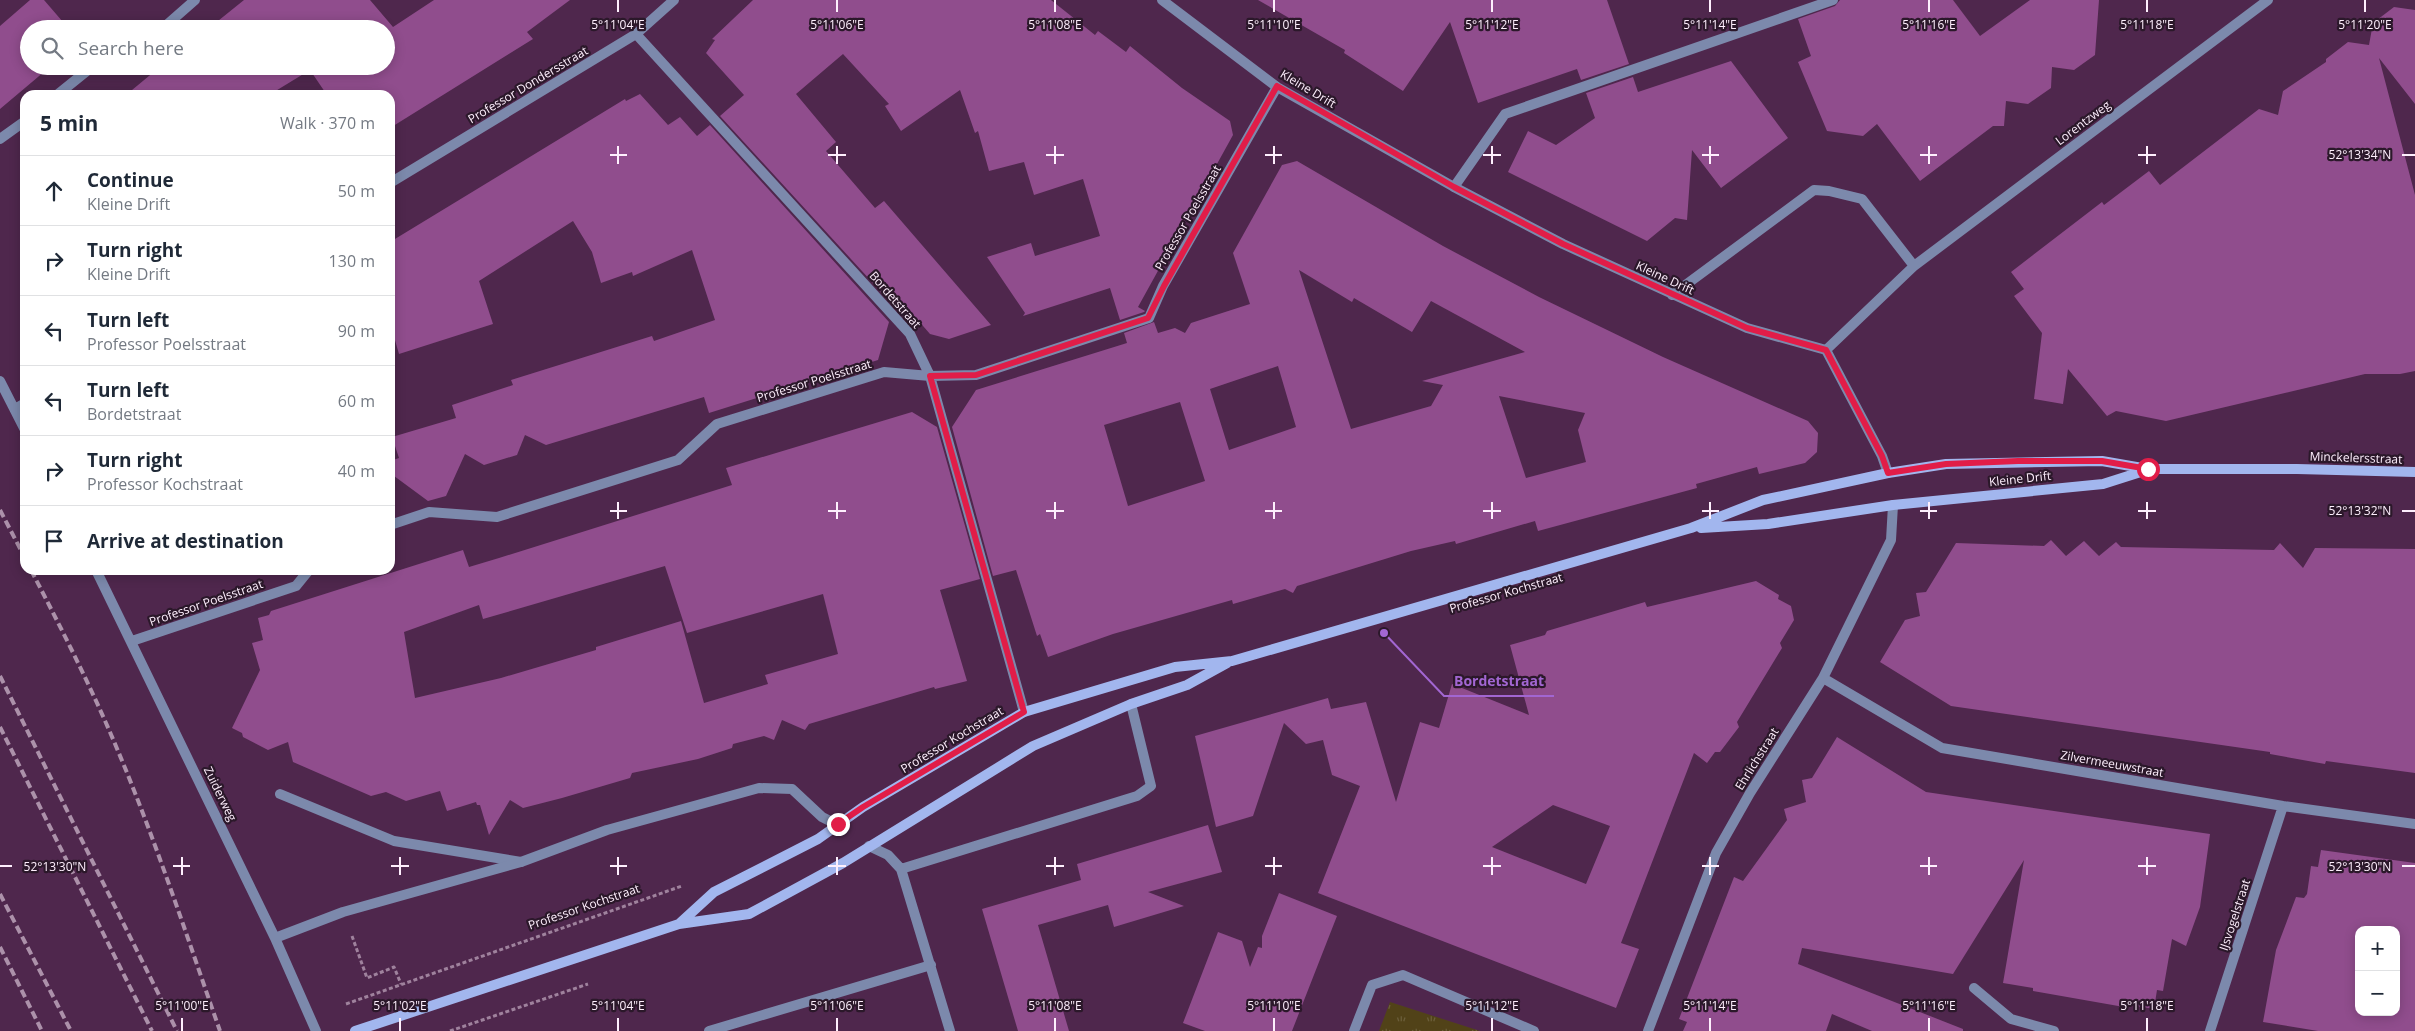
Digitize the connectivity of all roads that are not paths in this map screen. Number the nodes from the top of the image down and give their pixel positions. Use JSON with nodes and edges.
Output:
{"nodes":[{"id":1,"x":195,"y":0,"type":"edge"},
{"id":2,"x":674,"y":0,"type":"edge"},
{"id":3,"x":1162,"y":0,"type":"edge"},
{"id":4,"x":1833,"y":0,"type":"edge"},
{"id":5,"x":2268,"y":0,"type":"edge"},
{"id":6,"x":172,"y":20,"type":"edge"},
{"id":7,"x":636,"y":34,"type":"junction"},
{"id":8,"x":82,"y":75,"type":"edge"},
{"id":9,"x":1277,"y":86,"type":"junction"},
{"id":10,"x":63,"y":90,"type":"edge"},
{"id":11,"x":20,"y":124,"type":"edge"},
{"id":12,"x":0,"y":138,"type":"edge"},
{"id":13,"x":395,"y":180,"type":"edge"},
{"id":14,"x":1454,"y":187,"type":"junction"},
{"id":15,"x":1914,"y":266,"type":"junction"},
{"id":16,"x":1672,"y":295,"type":"junction"},
{"id":17,"x":1826,"y":350,"type":"junction"},
{"id":18,"x":930,"y":376,"type":"junction"},
{"id":19,"x":0,"y":381,"type":"edge"},
{"id":20,"x":20,"y":406,"type":"edge"},
{"id":21,"x":14,"y":409,"type":"junction"},
{"id":22,"x":20,"y":420,"type":"edge"},
{"id":23,"x":2148,"y":469,"type":"junction"},
{"id":24,"x":2297,"y":469,"type":"joint"},
{"id":25,"x":2415,"y":472,"type":"edge"},
{"id":26,"x":1888,"y":473,"type":"junction"},
{"id":27,"x":1893,"y":505,"type":"junction"},
{"id":28,"x":395,"y":523,"type":"edge"},
{"id":29,"x":1691,"y":528,"type":"junction"},
{"id":30,"x":99,"y":575,"type":"edge"},
{"id":31,"x":305,"y":575,"type":"edge"},
{"id":32,"x":132,"y":641,"type":"junction"},
{"id":33,"x":1232,"y":661,"type":"junction"},
{"id":34,"x":1823,"y":678,"type":"junction"},
{"id":35,"x":1131,"y":704,"type":"junction"},
{"id":36,"x":1024,"y":712,"type":"junction"},
{"id":37,"x":280,"y":794,"type":"dead end"},
{"id":38,"x":2283,"y":806,"type":"junction"},
{"id":39,"x":838,"y":824,"type":"junction"},
{"id":40,"x":2415,"y":824,"type":"edge"},
{"id":41,"x":869,"y":846,"type":"junction"},
{"id":42,"x":521,"y":862,"type":"junction"},
{"id":43,"x":901,"y":869,"type":"junction"},
{"id":44,"x":679,"y":924,"type":"junction"},
{"id":45,"x":275,"y":938,"type":"junction"},
{"id":46,"x":931,"y":965,"type":"junction"},
{"id":47,"x":1974,"y":988,"type":"dead end"},
{"id":48,"x":316,"y":1031,"type":"edge"},
{"id":49,"x":355,"y":1031,"type":"edge"},
{"id":50,"x":709,"y":1031,"type":"edge"},
{"id":51,"x":950,"y":1031,"type":"edge"},
{"id":52,"x":1354,"y":1031,"type":"edge"},
{"id":53,"x":1534,"y":1031,"type":"edge"},
{"id":54,"x":1648,"y":1031,"type":"edge"},
{"id":55,"x":2054,"y":1031,"type":"edge"},
{"id":56,"x":2210,"y":1031,"type":"edge"}],
"edges":[{"from":1,"to":6,"type":"street"},
{"from":2,"to":7,"type":"street","name":"Professor Dondersstraat"},
{"from":3,"to":9,"type":"street","name":"Kleine Drift"},
{"from":4,"to":14,"type":"street"},
{"from":5,"to":15,"type":"street","name":"Lorentzweg"},
{"from":7,"to":13,"type":"street","name":"Professor Dondersstraat"},
{"from":7,"to":18,"type":"street","name":"Bordetstraat"},
{"from":8,"to":10,"type":"street"},
{"from":9,"to":14,"type":"street","name":"Kleine Drift"},
{"from":9,"to":18,"type":"street","name":"Professor Poelsstraat"},
{"from":11,"to":12,"type":"street"},
{"from":14,"to":16,"type":"street","name":"Kleine Drift"},
{"from":15,"to":16,"type":"street"},
{"from":15,"to":17,"type":"street","name":"Lorentzweg"},
{"from":16,"to":17,"type":"street","name":"Kleine Drift"},
{"from":17,"to":26,"type":"street"},
{"from":18,"to":28,"type":"street","name":"Professor Poelsstraat"},
{"from":18,"to":36,"type":"street","name":"Bordetstraat"},
{"from":19,"to":21,"type":"street"},
{"from":20,"to":21,"type":"street"},
{"from":21,"to":22,"type":"street"},
{"from":23,"to":24,"type":"main road","name":"Kleine Drift"},
{"from":23,"to":26,"type":"main road","name":"Kleine Drift"},
{"from":23,"to":27,"type":"main road","name":"Kleine Drift"},
{"from":24,"to":25,"type":"main road","name":"Minckelersstraat"},
{"from":26,"to":29,"type":"main road","name":"Professor Kochstraat"},
{"from":27,"to":29,"type":"main road","name":"Professor Kochstraat"},
{"from":27,"to":34,"type":"street","name":"Ehrlichstraat"},
{"from":29,"to":33,"type":"main road","name":"Professor Kochstraat"},
{"from":30,"to":32,"type":"street","name":"Zuiderweg"},
{"from":31,"to":32,"type":"street","name":"Professor Poelsstraat"},
{"from":32,"to":45,"type":"street","name":"Zuiderweg"},
{"from":33,"to":35,"type":"main road","name":"Professor Kochstraat"},
{"from":33,"to":36,"type":"main road","name":"Professor Kochstraat"},
{"from":34,"to":38,"type":"street","name":"Zilvermeeuwstraat"},
{"from":34,"to":54,"type":"street","name":"Ehrlichstraat"},
{"from":35,"to":41,"type":"main road","name":"Professor Kochstraat"},
{"from":35,"to":43,"type":"street"},
{"from":36,"to":39,"type":"main road","name":"Professor Kochstraat"},
{"from":37,"to":42,"type":"street"},
{"from":38,"to":40,"type":"street","name":"Zilvermeeuwstraat"},
{"from":38,"to":56,"type":"street","name":"IJsvogelstraat"},
{"from":39,"to":42,"type":"street"},
{"from":39,"to":44,"type":"main road","name":"Professor Kochstraat"},
{"from":41,"to":43,"type":"street"},
{"from":41,"to":44,"type":"main road","name":"Professor Kochstraat"},
{"from":42,"to":45,"type":"street"},
{"from":43,"to":46,"type":"street"},
{"from":44,"to":49,"type":"main road","name":"Professor Kochstraat"},
{"from":45,"to":48,"type":"street","name":"Zuiderweg"},
{"from":46,"to":50,"type":"street"},
{"from":46,"to":51,"type":"street"},
{"from":47,"to":55,"type":"street"},
{"from":52,"to":53,"type":"street"}]}
